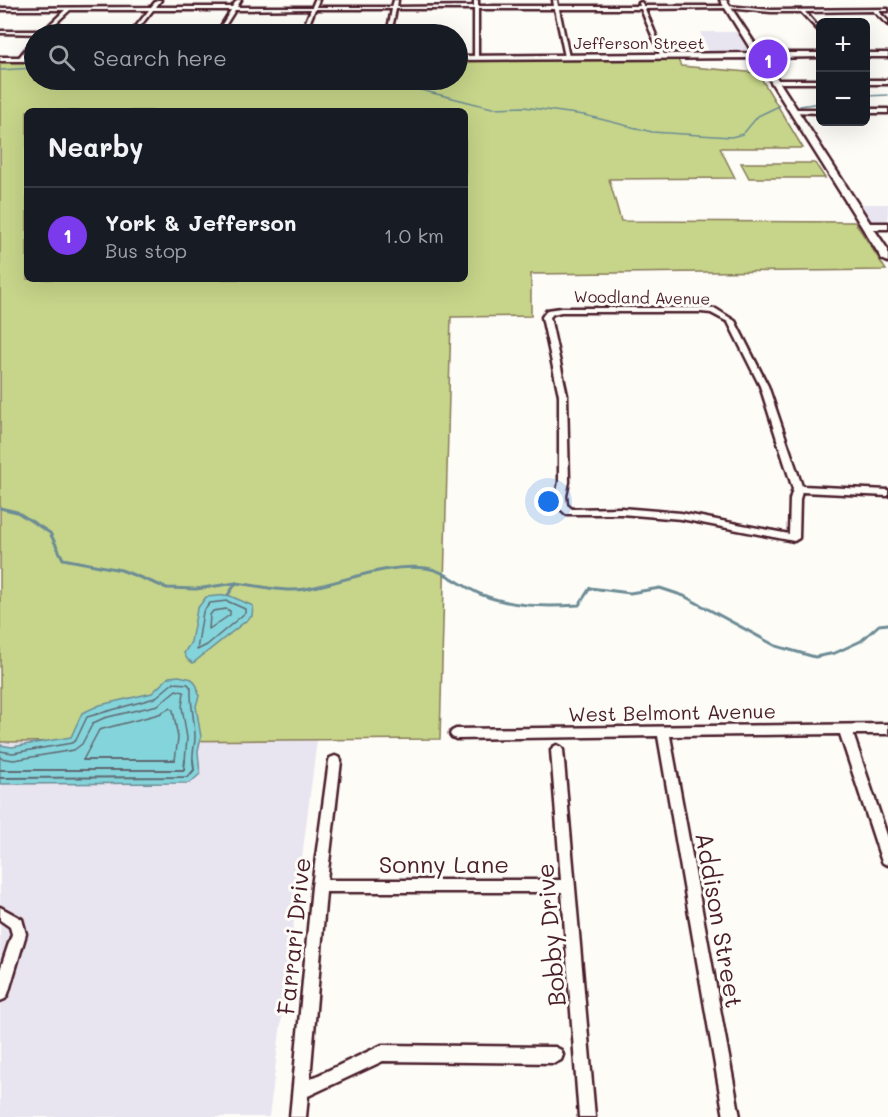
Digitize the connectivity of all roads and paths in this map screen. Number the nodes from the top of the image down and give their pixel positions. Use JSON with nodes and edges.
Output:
{"nodes":[{"id":1,"x":159,"y":0,"type":"edge"},
{"id":2,"x":239,"y":0,"type":"edge"},
{"id":3,"x":317,"y":0,"type":"edge"},
{"id":4,"x":396,"y":0,"type":"edge"},
{"id":5,"x":476,"y":0,"type":"edge"},
{"id":6,"x":555,"y":0,"type":"edge"},
{"id":7,"x":639,"y":0,"type":"edge"},
{"id":8,"x":725,"y":3,"type":"edge"},
{"id":9,"x":556,"y":7,"type":"junction"},
{"id":10,"x":642,"y":7,"type":"junction"},
{"id":11,"x":234,"y":8,"type":"junction"},
{"id":12,"x":314,"y":8,"type":"junction"},
{"id":13,"x":395,"y":8,"type":"junction"},
{"id":14,"x":476,"y":8,"type":"junction"},
{"id":15,"x":0,"y":9,"type":"edge"},
{"id":16,"x":69,"y":9,"type":"junction"},
{"id":17,"x":152,"y":9,"type":"junction"},
{"id":18,"x":802,"y":10,"type":"junction"},
{"id":19,"x":874,"y":10,"type":"junction"},
{"id":20,"x":888,"y":10,"type":"edge"},
{"id":21,"x":53,"y":24,"type":"edge"},
{"id":22,"x":140,"y":24,"type":"edge"},
{"id":23,"x":224,"y":24,"type":"edge"},
{"id":24,"x":307,"y":24,"type":"edge"},
{"id":25,"x":391,"y":24,"type":"edge"},
{"id":26,"x":888,"y":24,"type":"edge"},
{"id":27,"x":816,"y":26,"type":"edge"},
{"id":28,"x":0,"y":32,"type":"edge"},
{"id":29,"x":24,"y":33,"type":"edge"},
{"id":30,"x":24,"y":53,"type":"edge"},
{"id":31,"x":816,"y":55,"type":"edge"},
{"id":32,"x":870,"y":55,"type":"edge"},
{"id":33,"x":888,"y":55,"type":"edge"},
{"id":34,"x":759,"y":56,"type":"junction"},
{"id":35,"x":468,"y":57,"type":"edge"},
{"id":36,"x":476,"y":57,"type":"junction"},
{"id":37,"x":567,"y":57,"type":"junction"},
{"id":38,"x":663,"y":57,"type":"junction"},
{"id":39,"x":0,"y":59,"type":"edge"},
{"id":40,"x":19,"y":59,"type":"junction"},
{"id":41,"x":24,"y":59,"type":"edge"},
{"id":42,"x":774,"y":82,"type":"junction"},
{"id":43,"x":816,"y":82,"type":"edge"},
{"id":44,"x":870,"y":82,"type":"edge"},
{"id":45,"x":888,"y":82,"type":"edge"},
{"id":46,"x":793,"y":111,"type":"junction"},
{"id":47,"x":816,"y":111,"type":"edge"},
{"id":48,"x":870,"y":111,"type":"edge"},
{"id":49,"x":888,"y":111,"type":"edge"},
{"id":50,"x":867,"y":226,"type":"junction"},
{"id":51,"x":888,"y":226,"type":"edge"},
{"id":52,"x":888,"y":260,"type":"edge"},
{"id":53,"x":798,"y":489,"type":"junction"},
{"id":54,"x":888,"y":494,"type":"edge"},
{"id":55,"x":845,"y":729,"type":"junction"},
{"id":56,"x":888,"y":729,"type":"edge"},
{"id":57,"x":663,"y":731,"type":"junction"},
{"id":58,"x":456,"y":734,"type":"dead end"},
{"id":59,"x":557,"y":750,"type":"dead end"},
{"id":60,"x":335,"y":761,"type":"dead end"},
{"id":61,"x":888,"y":859,"type":"edge"},
{"id":62,"x":319,"y":886,"type":"junction"},
{"id":63,"x":568,"y":886,"type":"junction"},
{"id":64,"x":0,"y":913,"type":"edge"},
{"id":65,"x":0,"y":994,"type":"edge"},
{"id":66,"x":555,"y":1055,"type":"dead end"},
{"id":67,"x":301,"y":1091,"type":"junction"},
{"id":68,"x":298,"y":1117,"type":"edge"},
{"id":69,"x":587,"y":1117,"type":"edge"},
{"id":70,"x":732,"y":1117,"type":"edge"}],
"edges":[{"from":1,"to":17,"type":"street"},
{"from":2,"to":11,"type":"street"},
{"from":3,"to":12,"type":"street"},
{"from":4,"to":13,"type":"street"},
{"from":5,"to":14,"type":"street"},
{"from":6,"to":9,"type":"street"},
{"from":7,"to":10,"type":"street"},
{"from":8,"to":10,"type":"street"},
{"from":8,"to":18,"type":"street"},
{"from":8,"to":34,"type":"main road"},
{"from":9,"to":10,"type":"street"},
{"from":9,"to":14,"type":"street"},
{"from":9,"to":37,"type":"street"},
{"from":10,"to":38,"type":"street"},
{"from":11,"to":12,"type":"street"},
{"from":11,"to":17,"type":"street"},
{"from":11,"to":23,"type":"street"},
{"from":12,"to":13,"type":"street"},
{"from":12,"to":24,"type":"street"},
{"from":13,"to":14,"type":"street"},
{"from":13,"to":25,"type":"street"},
{"from":14,"to":36,"type":"street"},
{"from":15,"to":16,"type":"street"},
{"from":16,"to":17,"type":"street"},
{"from":16,"to":21,"type":"street"},
{"from":17,"to":22,"type":"street"},
{"from":18,"to":19,"type":"street"},
{"from":18,"to":27,"type":"street"},
{"from":19,"to":20,"type":"street"},
{"from":19,"to":26,"type":"street"},
{"from":28,"to":29,"type":"street"},
{"from":30,"to":40,"type":"street"},
{"from":31,"to":34,"type":"main road","name":"Jefferson Street"},
{"from":32,"to":33,"type":"main road"},
{"from":34,"to":38,"type":"main road","name":"Jefferson Street"},
{"from":34,"to":42,"type":"main road"},
{"from":35,"to":36,"type":"main road","name":"Jefferson Street"},
{"from":36,"to":37,"type":"main road","name":"Jefferson Street"},
{"from":37,"to":38,"type":"main road","name":"Jefferson Street"},
{"from":39,"to":40,"type":"main road"},
{"from":40,"to":41,"type":"main road"},
{"from":42,"to":43,"type":"street"},
{"from":42,"to":46,"type":"main road"},
{"from":44,"to":45,"type":"street"},
{"from":46,"to":47,"type":"street"},
{"from":46,"to":50,"type":"main road"},
{"from":48,"to":49,"type":"street"},
{"from":50,"to":51,"type":"main road"},
{"from":50,"to":52,"type":"main road"},
{"from":53,"to":53,"type":"street","name":"Woodland Avenue"},
{"from":53,"to":54,"type":"street"},
{"from":55,"to":56,"type":"street","name":"West Belmont Avenue"},
{"from":55,"to":57,"type":"street","name":"West Belmont Avenue"},
{"from":55,"to":61,"type":"street"},
{"from":57,"to":58,"type":"street","name":"West Belmont Avenue"},
{"from":57,"to":70,"type":"street","name":"Addison Street"},
{"from":59,"to":63,"type":"street","name":"Bobby Drive"},
{"from":60,"to":62,"type":"street","name":"Farrari Drive"},
{"from":62,"to":63,"type":"street","name":"Sonny Lane"},
{"from":62,"to":67,"type":"street","name":"Farrari Drive"},
{"from":63,"to":69,"type":"street","name":"Bobby Drive"},
{"from":64,"to":65,"type":"street"},
{"from":66,"to":67,"type":"street"},
{"from":67,"to":68,"type":"street","name":"Farrari Drive"}]}
